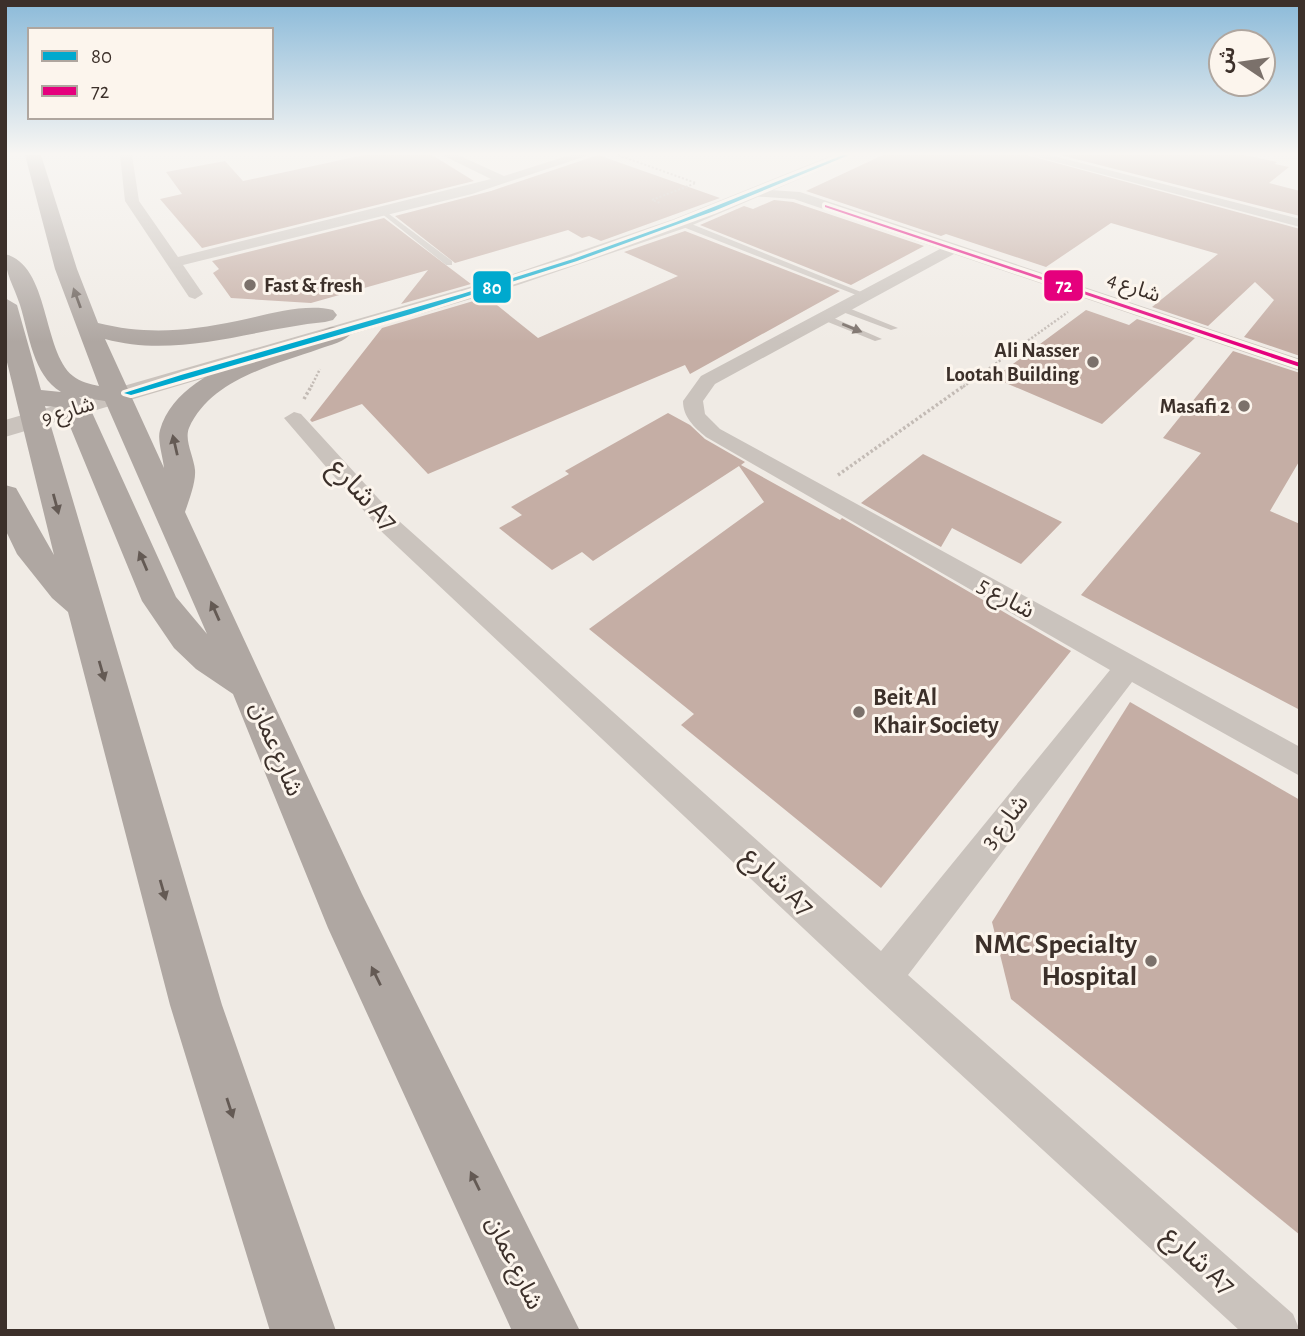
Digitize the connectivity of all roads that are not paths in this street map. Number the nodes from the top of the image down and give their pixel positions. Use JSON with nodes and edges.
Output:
{"nodes":[{"id":1,"x":53,"y":217,"type":"edge"},
{"id":2,"x":144,"y":217,"type":"edge"},
{"id":3,"x":361,"y":217,"type":"edge"},
{"id":4,"x":389,"y":217,"type":"edge"},
{"id":5,"x":667,"y":217,"type":"edge"},
{"id":6,"x":670,"y":217,"type":"edge"},
{"id":7,"x":682,"y":217,"type":"edge"},
{"id":8,"x":872,"y":217,"type":"edge"},
{"id":9,"x":1278,"y":217,"type":"edge"},
{"id":10,"x":1300,"y":223,"type":"edge"},
{"id":11,"x":953,"y":248,"type":"junction"},
{"id":12,"x":523,"y":256,"type":"dead end"},
{"id":13,"x":5,"y":260,"type":"edge"},
{"id":14,"x":177,"y":262,"type":"junction"},
{"id":15,"x":447,"y":272,"type":"joint"},
{"id":16,"x":471,"y":272,"type":"dead end"},
{"id":17,"x":195,"y":293,"type":"dead end"},
{"id":18,"x":867,"y":296,"type":"junction"},
{"id":19,"x":5,"y":304,"type":"edge"},
{"id":20,"x":843,"y":309,"type":"junction"},
{"id":21,"x":826,"y":318,"type":"junction"},
{"id":22,"x":334,"y":319,"type":"junction"},
{"id":23,"x":87,"y":327,"type":"junction"},
{"id":24,"x":894,"y":328,"type":"dead end"},
{"id":25,"x":878,"y":339,"type":"dead end"},
{"id":26,"x":1300,"y":365,"type":"edge"},
{"id":27,"x":113,"y":387,"type":"junction"},
{"id":28,"x":75,"y":398,"type":"junction"},
{"id":29,"x":18,"y":414,"type":"edge"},
{"id":30,"x":294,"y":418,"type":"road end"},
{"id":31,"x":5,"y":495,"type":"edge"},
{"id":32,"x":170,"y":511,"type":"junction"},
{"id":33,"x":83,"y":606,"type":"junction"},
{"id":34,"x":1128,"y":667,"type":"junction"},
{"id":35,"x":248,"y":684,"type":"junction"},
{"id":36,"x":1300,"y":763,"type":"edge"},
{"id":37,"x":883,"y":978,"type":"junction"},
{"id":38,"x":303,"y":1331,"type":"edge"},
{"id":39,"x":547,"y":1331,"type":"edge"},
{"id":40,"x":1276,"y":1331,"type":"edge"}],
"edges":[{"from":23,"to":1,"type":"main road","name":"شارع عمان","one_way":true},
{"from":2,"to":14,"type":"street"},
{"from":3,"to":14,"type":"street"},
{"from":4,"to":15,"type":"lane"},
{"from":5,"to":12,"type":"street","name":"شارع 9"},
{"from":6,"to":22,"type":"street","name":"شارع 9"},
{"from":7,"to":18,"type":"lane"},
{"from":8,"to":11,"type":"street","name":"شارع 4"},
{"from":9,"to":10,"type":"street"},
{"from":11,"to":18,"type":"street","name":"شارع 5"},
{"from":11,"to":26,"type":"street","name":"شارع 4"},
{"from":13,"to":28,"type":"main road"},
{"from":14,"to":17,"type":"street"},
{"from":15,"to":16,"type":"street"},
{"from":18,"to":20,"type":"street","name":"شارع 5"},
{"from":19,"to":29,"type":"main road"},
{"from":20,"to":21,"type":"street","name":"شارع 5"},
{"from":20,"to":24,"type":"lane"},
{"from":21,"to":25,"type":"lane","one_way":true},
{"from":21,"to":34,"type":"street","name":"شارع 5"},
{"from":22,"to":23,"type":"main road"},
{"from":22,"to":27,"type":"street","name":"شارع 9"},
{"from":32,"to":22,"type":"main road","one_way":true},
{"from":23,"to":27,"type":"main road","name":"شارع عمان"},
{"from":27,"to":28,"type":"main road"},
{"from":27,"to":32,"type":"main road","name":"شارع عمان"},
{"from":28,"to":29,"type":"main road"},
{"from":35,"to":28,"type":"main road","one_way":true},
{"from":29,"to":33,"type":"main road","one_way":true},
{"from":30,"to":37,"type":"street","name":"شارع A7"},
{"from":31,"to":33,"type":"main road"},
{"from":35,"to":32,"type":"main road","name":"شارع عمان","one_way":true},
{"from":33,"to":38,"type":"main road","one_way":true},
{"from":34,"to":36,"type":"street","name":"شارع 5"},
{"from":34,"to":37,"type":"street","name":"شارع 3"},
{"from":39,"to":35,"type":"main road","name":"شارع عمان","one_way":true},
{"from":37,"to":40,"type":"street","name":"شارع A7"}]}
